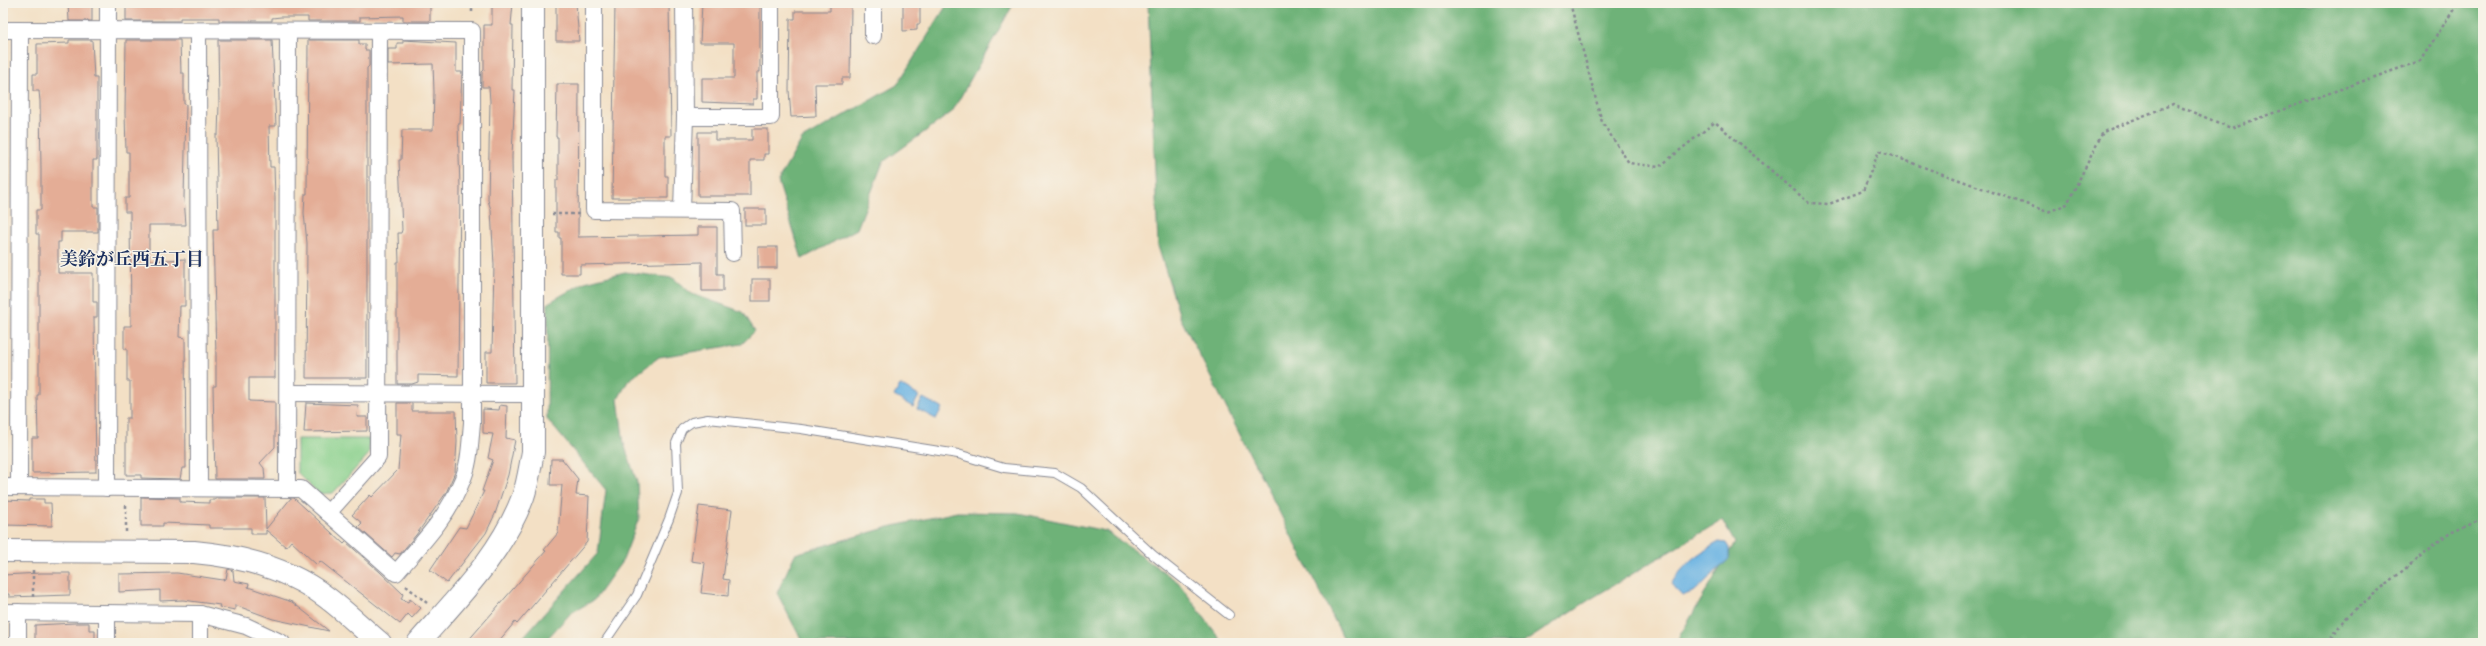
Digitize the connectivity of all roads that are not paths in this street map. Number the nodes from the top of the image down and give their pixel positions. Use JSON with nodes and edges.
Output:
{"nodes":[{"id":1,"x":108,"y":3,"type":"edge"},
{"id":2,"x":533,"y":3,"type":"edge"},
{"id":3,"x":594,"y":3,"type":"edge"},
{"id":4,"x":684,"y":3,"type":"edge"},
{"id":5,"x":771,"y":3,"type":"edge"},
{"id":6,"x":873,"y":3,"type":"edge"},
{"id":7,"x":3,"y":30,"type":"edge"},
{"id":8,"x":20,"y":30,"type":"junction"},
{"id":9,"x":109,"y":30,"type":"junction"},
{"id":10,"x":198,"y":30,"type":"junction"},
{"id":11,"x":288,"y":31,"type":"junction"},
{"id":12,"x":379,"y":31,"type":"junction"},
{"id":13,"x":873,"y":36,"type":"dead end"},
{"id":14,"x":685,"y":117,"type":"junction"},
{"id":15,"x":682,"y":210,"type":"junction"},
{"id":16,"x":733,"y":253,"type":"dead end"},
{"id":17,"x":288,"y":392,"type":"junction"},
{"id":18,"x":378,"y":394,"type":"junction"},
{"id":19,"x":471,"y":394,"type":"junction"},
{"id":20,"x":533,"y":394,"type":"junction"},
{"id":21,"x":3,"y":487,"type":"edge"},
{"id":22,"x":19,"y":487,"type":"junction"},
{"id":23,"x":198,"y":487,"type":"junction"},
{"id":24,"x":107,"y":488,"type":"junction"},
{"id":25,"x":287,"y":488,"type":"junction"},
{"id":26,"x":328,"y":512,"type":"junction"},
{"id":27,"x":3,"y":551,"type":"edge"},
{"id":28,"x":18,"y":612,"type":"edge"},
{"id":29,"x":107,"y":614,"type":"junction"},
{"id":30,"x":200,"y":614,"type":"junction"},
{"id":31,"x":1229,"y":615,"type":"dead end"},
{"id":32,"x":18,"y":643,"type":"edge"},
{"id":33,"x":107,"y":643,"type":"edge"},
{"id":34,"x":200,"y":643,"type":"edge"},
{"id":35,"x":282,"y":643,"type":"edge"},
{"id":36,"x":380,"y":643,"type":"edge"},
{"id":37,"x":418,"y":643,"type":"edge"},
{"id":38,"x":604,"y":643,"type":"edge"}],
"edges":[{"from":1,"to":9,"type":"street"},
{"from":2,"to":20,"type":"street"},
{"from":3,"to":15,"type":"street"},
{"from":4,"to":14,"type":"street"},
{"from":5,"to":14,"type":"street"},
{"from":6,"to":13,"type":"street"},
{"from":7,"to":8,"type":"street"},
{"from":8,"to":9,"type":"street"},
{"from":8,"to":22,"type":"street"},
{"from":9,"to":10,"type":"street"},
{"from":9,"to":24,"type":"street"},
{"from":10,"to":11,"type":"street"},
{"from":10,"to":23,"type":"street"},
{"from":11,"to":12,"type":"street"},
{"from":11,"to":17,"type":"street"},
{"from":12,"to":18,"type":"street"},
{"from":12,"to":19,"type":"street"},
{"from":14,"to":15,"type":"street"},
{"from":15,"to":16,"type":"street"},
{"from":17,"to":18,"type":"street"},
{"from":17,"to":25,"type":"street"},
{"from":18,"to":19,"type":"street"},
{"from":18,"to":26,"type":"street"},
{"from":19,"to":20,"type":"street"},
{"from":19,"to":26,"type":"street"},
{"from":20,"to":37,"type":"street"},
{"from":21,"to":22,"type":"street"},
{"from":22,"to":24,"type":"street"},
{"from":23,"to":24,"type":"street"},
{"from":23,"to":25,"type":"street"},
{"from":25,"to":26,"type":"street"},
{"from":27,"to":36,"type":"street"},
{"from":28,"to":29,"type":"street"},
{"from":28,"to":32,"type":"street"},
{"from":29,"to":30,"type":"street"},
{"from":29,"to":33,"type":"street"},
{"from":30,"to":34,"type":"street"},
{"from":30,"to":35,"type":"street"},
{"from":31,"to":38,"type":"lane"}]}
